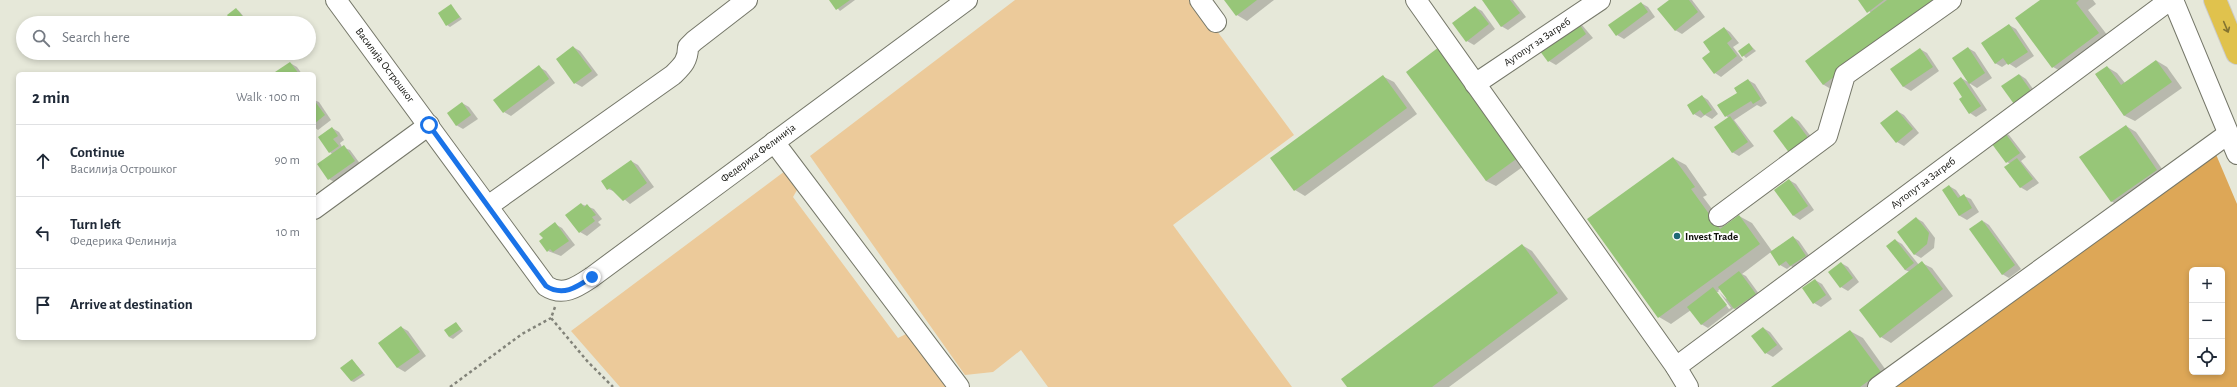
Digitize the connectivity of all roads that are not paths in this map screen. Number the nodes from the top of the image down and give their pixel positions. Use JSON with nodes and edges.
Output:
{"nodes":[{"id":1,"x":336,"y":0,"type":"edge"},
{"id":2,"x":747,"y":0,"type":"edge"},
{"id":3,"x":966,"y":0,"type":"edge"},
{"id":4,"x":1200,"y":0,"type":"edge"},
{"id":5,"x":1416,"y":0,"type":"edge"},
{"id":6,"x":1600,"y":0,"type":"edge"},
{"id":7,"x":1951,"y":0,"type":"edge"},
{"id":8,"x":2172,"y":0,"type":"edge"},
{"id":9,"x":2215,"y":0,"type":"edge"},
{"id":10,"x":1216,"y":22,"type":"dead end"},
{"id":11,"x":2237,"y":53,"type":"edge"},
{"id":12,"x":1475,"y":84,"type":"junction"},
{"id":13,"x":429,"y":125,"type":"junction"},
{"id":14,"x":2228,"y":134,"type":"junction"},
{"id":15,"x":774,"y":142,"type":"junction"},
{"id":16,"x":2237,"y":154,"type":"edge"},
{"id":17,"x":488,"y":206,"type":"junction"},
{"id":18,"x":316,"y":208,"type":"edge"},
{"id":19,"x":1719,"y":216,"type":"dead end"},
{"id":20,"x":554,"y":289,"type":"joint"},
{"id":21,"x":1676,"y":367,"type":"junction"},
{"id":22,"x":959,"y":387,"type":"edge"},
{"id":23,"x":1688,"y":387,"type":"edge"},
{"id":24,"x":1878,"y":387,"type":"edge"}],
"edges":[{"from":1,"to":13,"type":"street","name":"Василија Острошког"},
{"from":2,"to":17,"type":"street"},
{"from":3,"to":15,"type":"street","name":"Федерика Фелинија"},
{"from":4,"to":10,"type":"street"},
{"from":5,"to":12,"type":"street"},
{"from":6,"to":12,"type":"street","name":"Аутопут за Загреб"},
{"from":7,"to":19,"type":"street"},
{"from":8,"to":14,"type":"street","name":"Аутопут за Загреб"},
{"from":8,"to":21,"type":"street","name":"Аутопут за Загреб"},
{"from":9,"to":11,"type":"highway","one_way":true},
{"from":12,"to":21,"type":"street"},
{"from":13,"to":17,"type":"street","name":"Василија Острошког"},
{"from":13,"to":18,"type":"street"},
{"from":14,"to":16,"type":"street","name":"Аутопут за Загреб"},
{"from":14,"to":24,"type":"street"},
{"from":15,"to":20,"type":"street","name":"Федерика Фелинија"},
{"from":15,"to":22,"type":"street"},
{"from":17,"to":20,"type":"street","name":"Василија Острошког"},
{"from":21,"to":23,"type":"street"}]}
